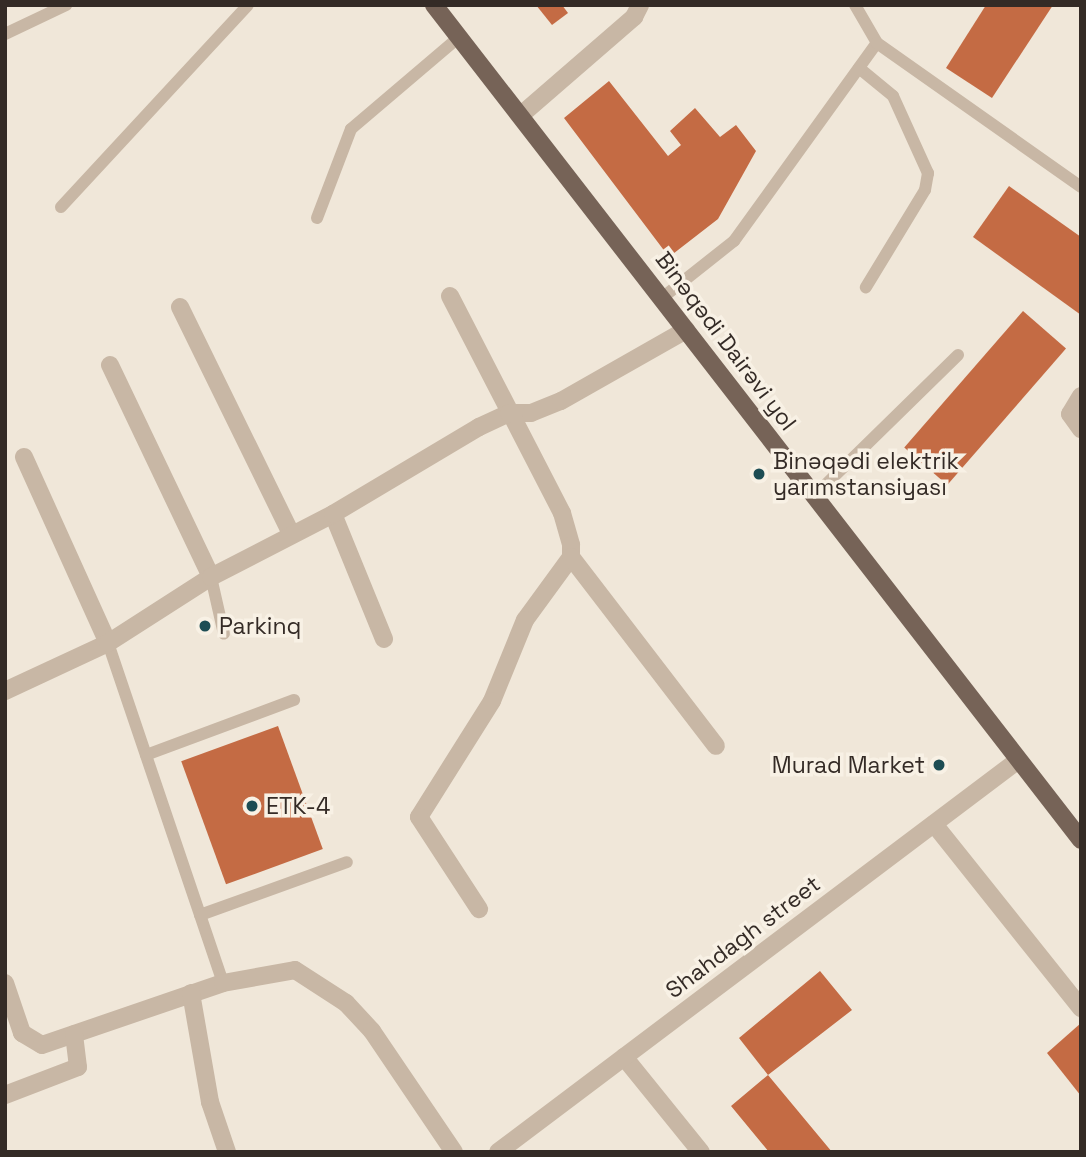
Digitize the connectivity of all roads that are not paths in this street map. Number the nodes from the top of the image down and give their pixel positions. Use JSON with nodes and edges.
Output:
{"nodes":[{"id":1,"x":66,"y":5,"type":"edge"},
{"id":2,"x":248,"y":5,"type":"edge"},
{"id":3,"x":434,"y":5,"type":"edge"},
{"id":4,"x":640,"y":5,"type":"edge"},
{"id":5,"x":855,"y":5,"type":"edge"},
{"id":6,"x":5,"y":34,"type":"edge"},
{"id":7,"x":459,"y":37,"type":"junction"},
{"id":8,"x":877,"y":43,"type":"junction"},
{"id":9,"x":859,"y":68,"type":"junction"},
{"id":10,"x":522,"y":115,"type":"junction"},
{"id":11,"x":1081,"y":187,"type":"edge"},
{"id":12,"x":61,"y":207,"type":"dead end"},
{"id":13,"x":317,"y":218,"type":"dead end"},
{"id":14,"x":866,"y":287,"type":"dead end"},
{"id":15,"x":450,"y":296,"type":"dead end"},
{"id":16,"x":662,"y":298,"type":"junction"},
{"id":17,"x":180,"y":307,"type":"dead end"},
{"id":18,"x":686,"y":330,"type":"junction"},
{"id":19,"x":958,"y":355,"type":"dead end"},
{"id":20,"x":110,"y":365,"type":"dead end"},
{"id":21,"x":1081,"y":396,"type":"edge"},
{"id":22,"x":509,"y":413,"type":"junction"},
{"id":23,"x":1081,"y":429,"type":"edge"},
{"id":24,"x":24,"y":457,"type":"dead end"},
{"id":25,"x":813,"y":497,"type":"junction"},
{"id":26,"x":333,"y":514,"type":"junction"},
{"id":27,"x":290,"y":532,"type":"junction"},
{"id":28,"x":571,"y":556,"type":"junction"},
{"id":29,"x":211,"y":577,"type":"junction"},
{"id":30,"x":224,"y":634,"type":"dead end"},
{"id":31,"x":384,"y":639,"type":"dead end"},
{"id":32,"x":108,"y":643,"type":"junction"},
{"id":33,"x":5,"y":691,"type":"edge"},
{"id":34,"x":294,"y":700,"type":"dead end"},
{"id":35,"x":716,"y":746,"type":"dead end"},
{"id":36,"x":146,"y":755,"type":"junction"},
{"id":37,"x":1017,"y":761,"type":"junction"},
{"id":38,"x":934,"y":824,"type":"junction"},
{"id":39,"x":1081,"y":840,"type":"edge"},
{"id":40,"x":347,"y":862,"type":"dead end"},
{"id":41,"x":479,"y":909,"type":"dead end"},
{"id":42,"x":200,"y":915,"type":"junction"},
{"id":43,"x":5,"y":983,"type":"edge"},
{"id":44,"x":223,"y":983,"type":"junction"},
{"id":45,"x":191,"y":993,"type":"junction"},
{"id":46,"x":1081,"y":1008,"type":"edge"},
{"id":47,"x":74,"y":1034,"type":"junction"},
{"id":48,"x":624,"y":1056,"type":"junction"},
{"id":49,"x":5,"y":1095,"type":"edge"},
{"id":50,"x":227,"y":1152,"type":"edge"},
{"id":51,"x":454,"y":1152,"type":"edge"},
{"id":52,"x":498,"y":1152,"type":"edge"},
{"id":53,"x":701,"y":1152,"type":"edge"}],
"edges":[{"from":1,"to":6,"type":"lane"},
{"from":2,"to":12,"type":"lane"},
{"from":3,"to":7,"type":"main road","name":"Binəqədi Dairəvi yol"},
{"from":4,"to":10,"type":"street"},
{"from":5,"to":8,"type":"lane"},
{"from":7,"to":10,"type":"main road","name":"Binəqədi Dairəvi yol"},
{"from":7,"to":13,"type":"lane"},
{"from":8,"to":9,"type":"lane"},
{"from":8,"to":11,"type":"lane"},
{"from":9,"to":14,"type":"lane"},
{"from":9,"to":16,"type":"lane"},
{"from":10,"to":16,"type":"main road","name":"Binəqədi Dairəvi yol"},
{"from":15,"to":22,"type":"street"},
{"from":16,"to":18,"type":"main road","name":"Binəqədi Dairəvi yol"},
{"from":17,"to":27,"type":"street"},
{"from":18,"to":22,"type":"street"},
{"from":18,"to":25,"type":"main road","name":"Binəqədi Dairəvi yol"},
{"from":19,"to":25,"type":"lane"},
{"from":20,"to":29,"type":"street"},
{"from":21,"to":23,"type":"street"},
{"from":22,"to":26,"type":"street"},
{"from":22,"to":28,"type":"street"},
{"from":24,"to":32,"type":"street"},
{"from":25,"to":37,"type":"main road","name":"Binəqədi Dairəvi yol"},
{"from":26,"to":27,"type":"street"},
{"from":26,"to":31,"type":"street"},
{"from":27,"to":29,"type":"street"},
{"from":28,"to":35,"type":"street"},
{"from":28,"to":41,"type":"street"},
{"from":29,"to":30,"type":"lane"},
{"from":29,"to":32,"type":"street"},
{"from":32,"to":33,"type":"street"},
{"from":32,"to":36,"type":"lane"},
{"from":34,"to":36,"type":"lane"},
{"from":36,"to":42,"type":"lane"},
{"from":37,"to":38,"type":"street","name":"Shahdagh street"},
{"from":37,"to":39,"type":"main road","name":"Binəqədi Dairəvi yol"},
{"from":38,"to":46,"type":"street"},
{"from":38,"to":48,"type":"street","name":"Shahdagh street"},
{"from":40,"to":42,"type":"lane"},
{"from":42,"to":44,"type":"lane"},
{"from":43,"to":47,"type":"street"},
{"from":44,"to":45,"type":"street"},
{"from":44,"to":51,"type":"street"},
{"from":45,"to":47,"type":"street"},
{"from":45,"to":50,"type":"street"},
{"from":47,"to":49,"type":"street"},
{"from":48,"to":52,"type":"street","name":"Shahdagh street"},
{"from":48,"to":53,"type":"street"}]}
